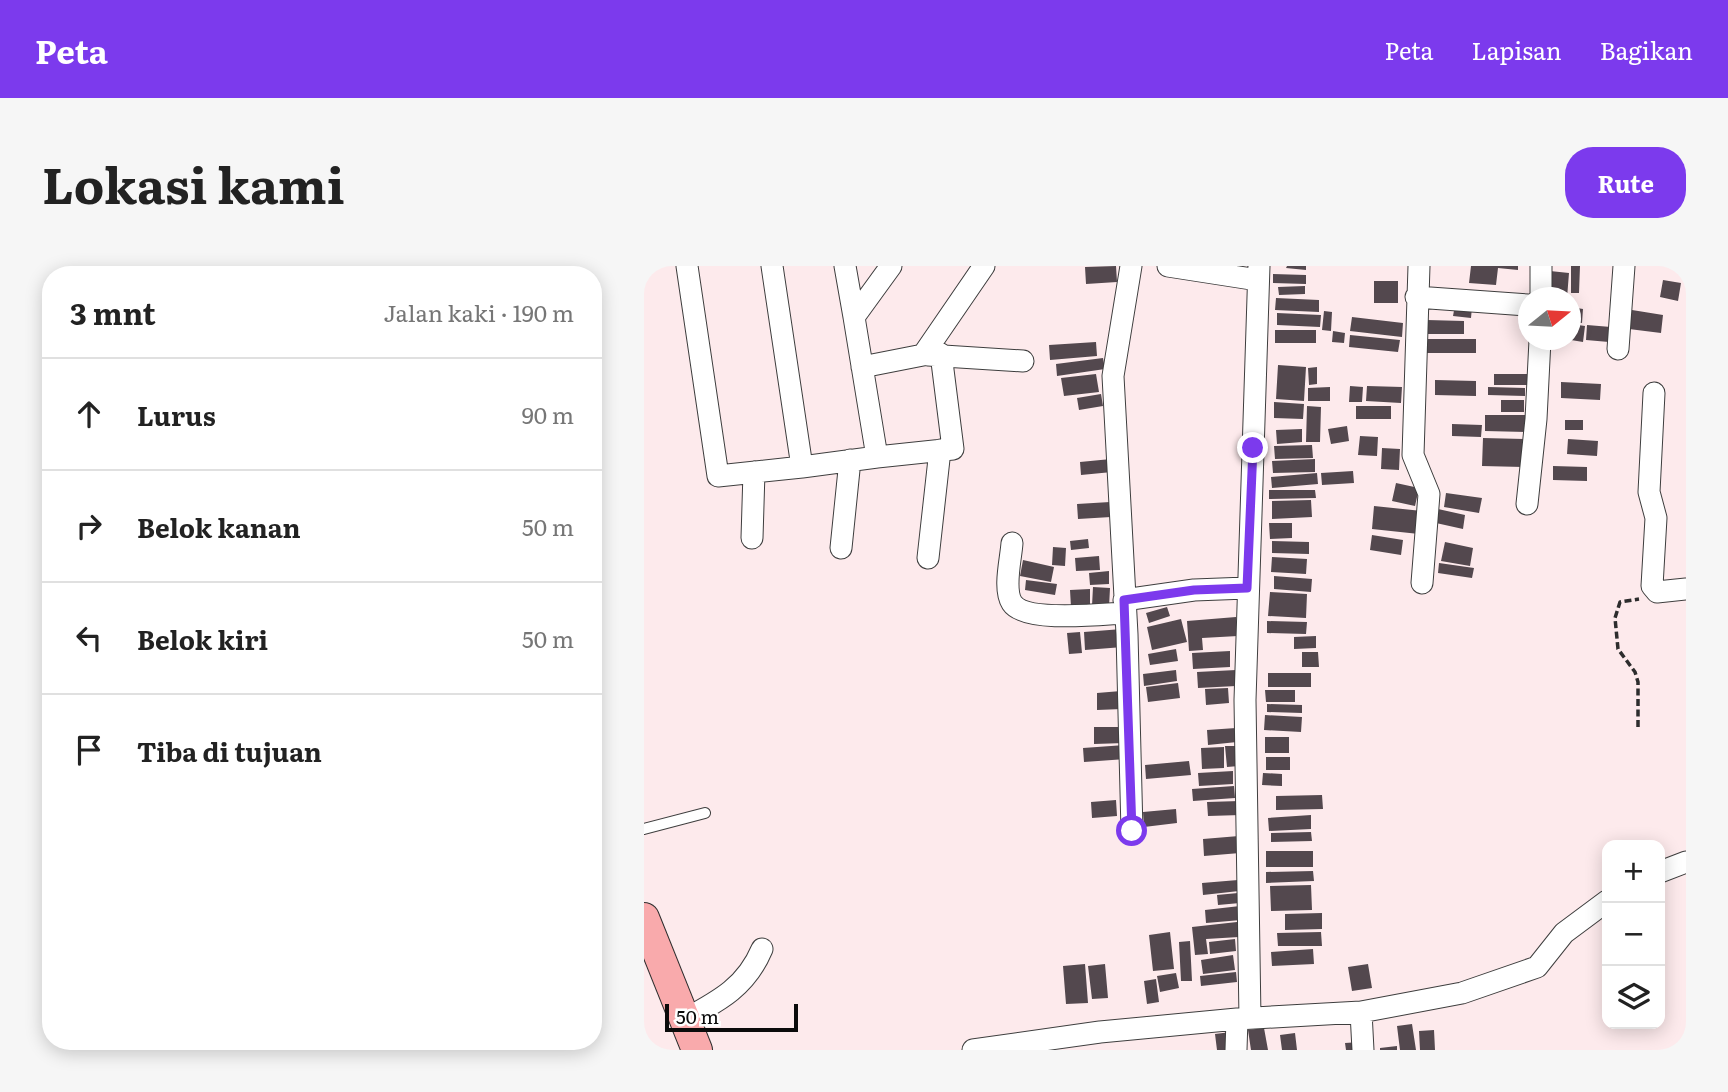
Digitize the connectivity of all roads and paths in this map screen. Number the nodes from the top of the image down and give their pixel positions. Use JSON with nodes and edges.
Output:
{"nodes":[{"id":1,"x":687,"y":266,"type":"edge"},
{"id":2,"x":772,"y":266,"type":"edge"},
{"id":3,"x":845,"y":266,"type":"edge"},
{"id":4,"x":891,"y":266,"type":"edge"},
{"id":5,"x":984,"y":266,"type":"edge"},
{"id":6,"x":1131,"y":266,"type":"edge"},
{"id":7,"x":1168,"y":266,"type":"edge"},
{"id":8,"x":1419,"y":266,"type":"edge"},
{"id":9,"x":1541,"y":266,"type":"edge"},
{"id":10,"x":1624,"y":266,"type":"edge"},
{"id":11,"x":1258,"y":273,"type":"edge"},
{"id":12,"x":1541,"y":287,"type":"edge"},
{"id":13,"x":1416,"y":297,"type":"junction"},
{"id":14,"x":1518,"y":304,"type":"edge"},
{"id":15,"x":854,"y":317,"type":"junction"},
{"id":16,"x":1618,"y":349,"type":"dead end"},
{"id":17,"x":1539,"y":350,"type":"edge"},
{"id":18,"x":932,"y":354,"type":"junction"},
{"id":19,"x":1023,"y":361,"type":"dead end"},
{"id":20,"x":862,"y":367,"type":"junction"},
{"id":21,"x":1654,"y":393,"type":"dead end"},
{"id":22,"x":940,"y":450,"type":"junction"},
{"id":23,"x":877,"y":457,"type":"junction"},
{"id":24,"x":850,"y":460,"type":"junction"},
{"id":25,"x":802,"y":467,"type":"junction"},
{"id":26,"x":754,"y":472,"type":"junction"},
{"id":27,"x":1527,"y":504,"type":"dead end"},
{"id":28,"x":752,"y":538,"type":"dead end"},
{"id":29,"x":1012,"y":543,"type":"dead end"},
{"id":30,"x":841,"y":548,"type":"dead end"},
{"id":31,"x":928,"y":558,"type":"dead end"},
{"id":32,"x":1422,"y":583,"type":"dead end"},
{"id":33,"x":1247,"y":588,"type":"junction"},
{"id":34,"x":1686,"y":589,"type":"edge"},
{"id":35,"x":1657,"y":592,"type":"junction"},
{"id":36,"x":1124,"y":606,"type":"junction"},
{"id":37,"x":1638,"y":727,"type":"dead end"},
{"id":38,"x":705,"y":813,"type":"dead end"},
{"id":39,"x":644,"y":829,"type":"edge"},
{"id":40,"x":1132,"y":831,"type":"dead end"},
{"id":41,"x":1686,"y":862,"type":"edge"},
{"id":42,"x":1665,"y":870,"type":"edge"},
{"id":43,"x":1604,"y":903,"type":"edge"},
{"id":44,"x":644,"y":918,"type":"edge"},
{"id":45,"x":762,"y":949,"type":"dead end"},
{"id":46,"x":1361,"y":1012,"type":"junction"},
{"id":47,"x":1244,"y":1019,"type":"junction"},
{"id":48,"x":684,"y":1020,"type":"junction"},
{"id":49,"x":696,"y":1050,"type":"edge"},
{"id":50,"x":974,"y":1050,"type":"edge"},
{"id":51,"x":1236,"y":1050,"type":"edge"},
{"id":52,"x":1363,"y":1050,"type":"edge"}],
"edges":[{"from":1,"to":26,"type":"street"},
{"from":2,"to":25,"type":"street"},
{"from":3,"to":15,"type":"street"},
{"from":4,"to":15,"type":"street"},
{"from":5,"to":18,"type":"street"},
{"from":6,"to":36,"type":"street"},
{"from":7,"to":11,"type":"street"},
{"from":8,"to":13,"type":"street"},
{"from":9,"to":12,"type":"street"},
{"from":10,"to":16,"type":"street"},
{"from":11,"to":33,"type":"street"},
{"from":13,"to":14,"type":"street"},
{"from":13,"to":32,"type":"street"},
{"from":15,"to":20,"type":"street"},
{"from":17,"to":27,"type":"street"},
{"from":18,"to":19,"type":"street"},
{"from":18,"to":20,"type":"street"},
{"from":18,"to":22,"type":"street"},
{"from":20,"to":23,"type":"street"},
{"from":21,"to":35,"type":"street"},
{"from":22,"to":23,"type":"street"},
{"from":22,"to":31,"type":"street"},
{"from":23,"to":24,"type":"street"},
{"from":24,"to":25,"type":"street"},
{"from":24,"to":30,"type":"street"},
{"from":25,"to":26,"type":"street"},
{"from":26,"to":28,"type":"street"},
{"from":29,"to":36,"type":"street"},
{"from":33,"to":36,"type":"street"},
{"from":33,"to":47,"type":"street"},
{"from":34,"to":35,"type":"street"},
{"from":35,"to":37,"type":"path"},
{"from":36,"to":40,"type":"street"},
{"from":38,"to":39,"type":"lane"},
{"from":41,"to":42,"type":"street"},
{"from":43,"to":46,"type":"street"},
{"from":44,"to":48,"type":"main road"},
{"from":45,"to":48,"type":"street"},
{"from":46,"to":47,"type":"street"},
{"from":46,"to":52,"type":"street"},
{"from":47,"to":50,"type":"street"},
{"from":47,"to":51,"type":"street"},
{"from":48,"to":49,"type":"main road"}]}
